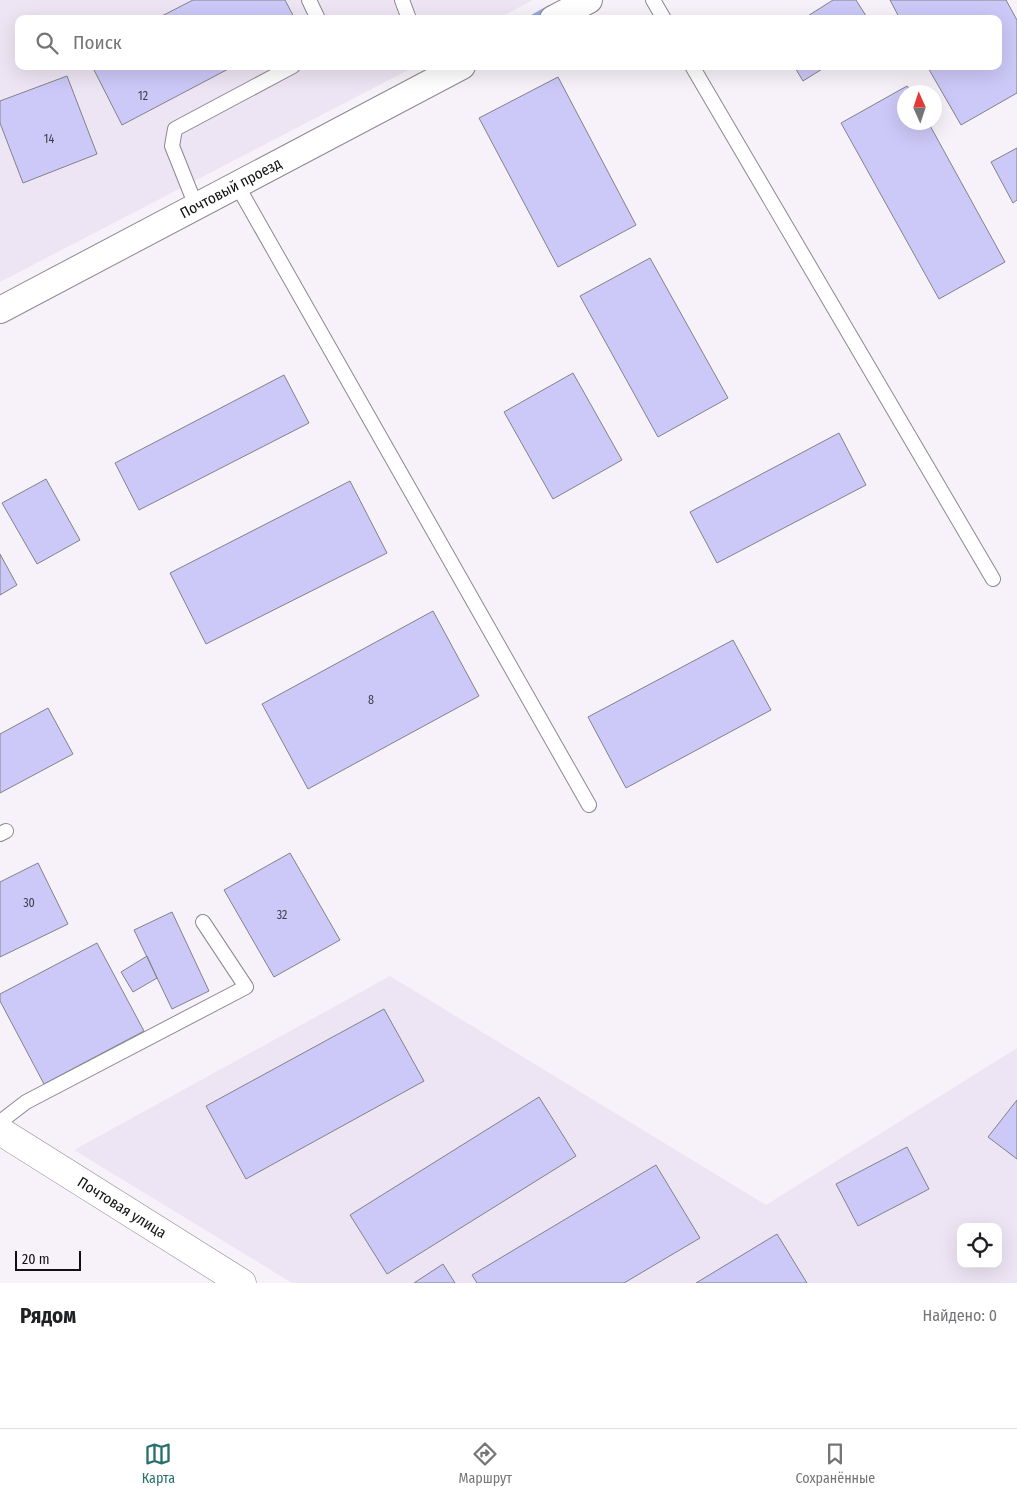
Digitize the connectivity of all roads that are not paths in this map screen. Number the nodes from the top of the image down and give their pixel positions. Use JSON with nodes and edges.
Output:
{"nodes":[{"id":1,"x":309,"y":0,"type":"edge"},
{"id":2,"x":402,"y":0,"type":"edge"},
{"id":3,"x":590,"y":0,"type":"edge"},
{"id":4,"x":653,"y":0,"type":"edge"},
{"id":5,"x":316,"y":15,"type":"edge"},
{"id":6,"x":408,"y":15,"type":"edge"},
{"id":7,"x":561,"y":15,"type":"edge"},
{"id":8,"x":662,"y":15,"type":"edge"},
{"id":9,"x":286,"y":70,"type":"edge"},
{"id":10,"x":446,"y":70,"type":"edge"},
{"id":11,"x":694,"y":70,"type":"edge"},
{"id":12,"x":430,"y":74,"type":"edge"},
{"id":13,"x":237,"y":185,"type":"junction"},
{"id":14,"x":196,"y":206,"type":"junction"},
{"id":15,"x":0,"y":310,"type":"edge"},
{"id":16,"x":993,"y":579,"type":"dead end"},
{"id":17,"x":589,"y":805,"type":"dead end"},
{"id":18,"x":203,"y":922,"type":"dead end"},
{"id":19,"x":0,"y":1122,"type":"edge"},
{"id":20,"x":0,"y":1131,"type":"edge"},
{"id":21,"x":242,"y":1283,"type":"edge"}],
"edges":[{"from":1,"to":5,"type":"lane"},
{"from":2,"to":6,"type":"lane"},
{"from":3,"to":7,"type":"street"},
{"from":4,"to":8,"type":"lane"},
{"from":9,"to":14,"type":"lane"},
{"from":10,"to":12,"type":"street","name":"Почтовый проезд"},
{"from":11,"to":16,"type":"lane"},
{"from":12,"to":13,"type":"street","name":"Почтовый проезд"},
{"from":13,"to":14,"type":"street","name":"Почтовый проезд"},
{"from":13,"to":17,"type":"lane"},
{"from":14,"to":15,"type":"street","name":"Почтовый проезд"},
{"from":18,"to":19,"type":"lane"},
{"from":20,"to":21,"type":"street","name":"Почтовая улица"}]}
